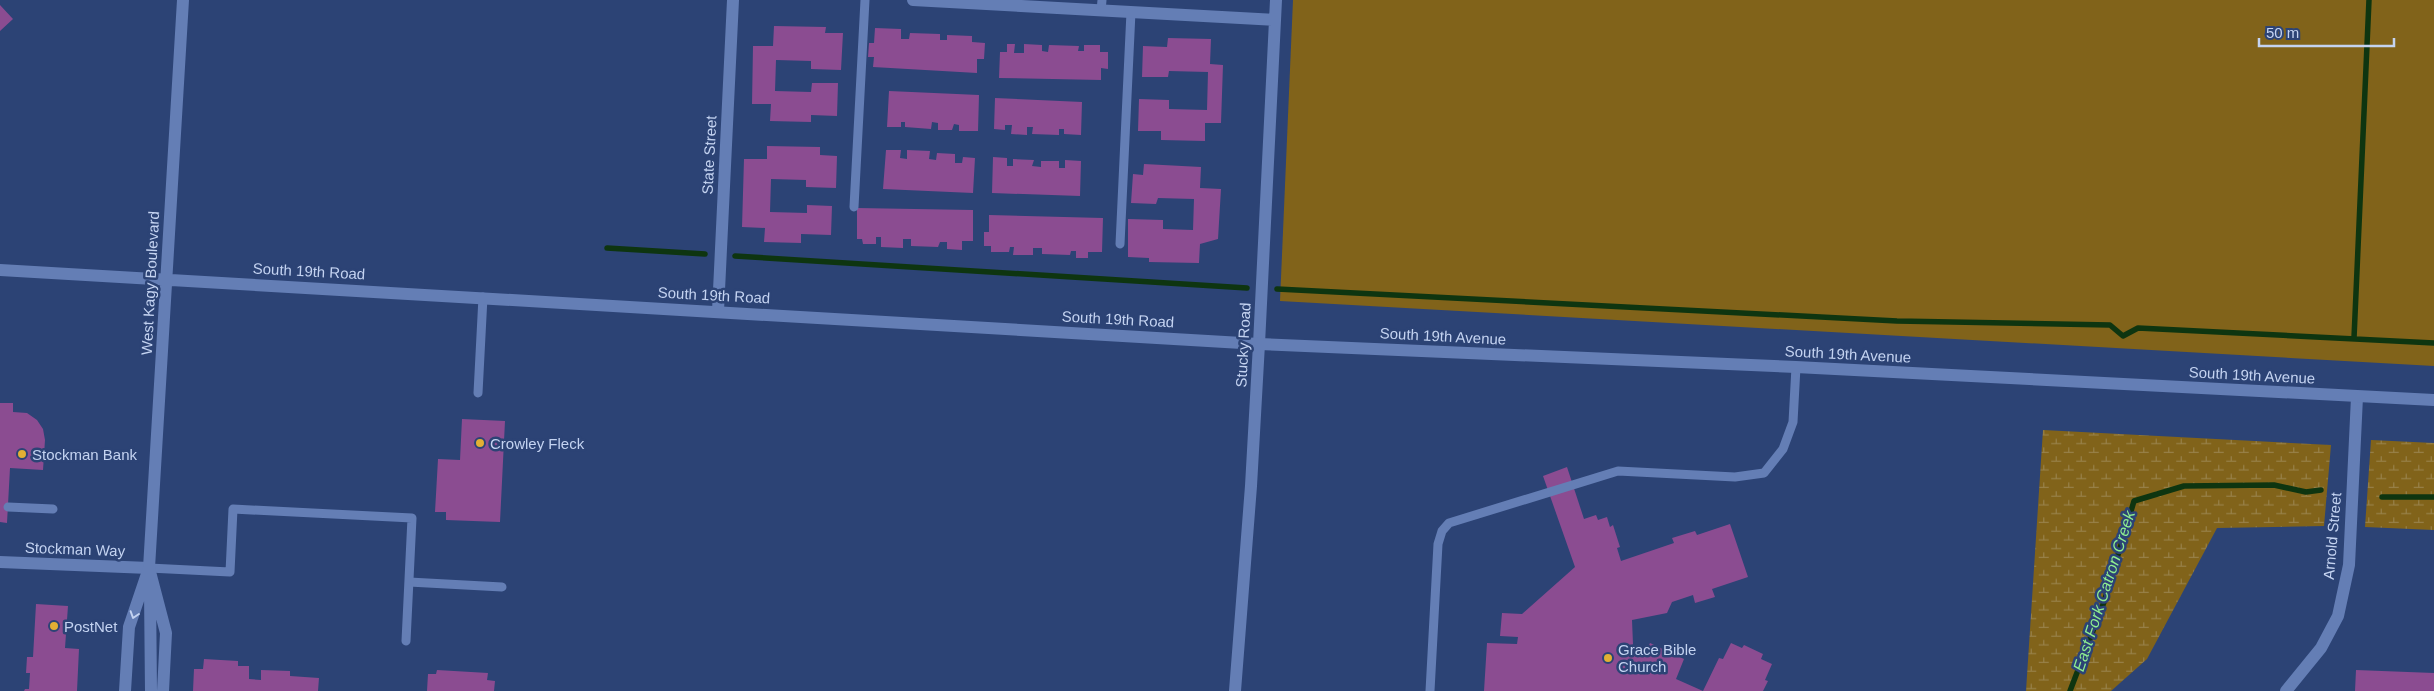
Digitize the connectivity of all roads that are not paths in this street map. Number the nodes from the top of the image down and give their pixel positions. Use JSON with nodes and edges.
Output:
{"nodes":[{"id":1,"x":183,"y":0,"type":"edge"},
{"id":2,"x":733,"y":0,"type":"edge"},
{"id":3,"x":865,"y":0,"type":"edge"},
{"id":4,"x":913,"y":0,"type":"edge"},
{"id":5,"x":1276,"y":0,"type":"edge"},
{"id":6,"x":1102,"y":5,"type":"edge"},
{"id":7,"x":1130,"y":12,"type":"junction"},
{"id":8,"x":1275,"y":20,"type":"junction"},
{"id":9,"x":854,"y":207,"type":"dead end"},
{"id":10,"x":1120,"y":244,"type":"dead end"},
{"id":11,"x":0,"y":270,"type":"edge"},
{"id":12,"x":166,"y":280,"type":"junction"},
{"id":13,"x":484,"y":297,"type":"junction"},
{"id":14,"x":718,"y":311,"type":"junction"},
{"id":15,"x":1259,"y":344,"type":"junction"},
{"id":16,"x":1796,"y":368,"type":"junction"},
{"id":17,"x":478,"y":393,"type":"dead end"},
{"id":18,"x":2357,"y":397,"type":"junction"},
{"id":19,"x":2434,"y":400,"type":"edge"},
{"id":20,"x":8,"y":507,"type":"dead end"},
{"id":21,"x":53,"y":509,"type":"dead end"},
{"id":22,"x":0,"y":562,"type":"edge"},
{"id":23,"x":149,"y":568,"type":"junction"},
{"id":24,"x":409,"y":582,"type":"junction"},
{"id":25,"x":502,"y":587,"type":"dead end"},
{"id":26,"x":406,"y":642,"type":"dead end"},
{"id":27,"x":125,"y":691,"type":"edge"},
{"id":28,"x":150,"y":691,"type":"edge"},
{"id":29,"x":163,"y":691,"type":"edge"},
{"id":30,"x":1235,"y":691,"type":"edge"},
{"id":31,"x":1430,"y":691,"type":"edge"},
{"id":32,"x":2286,"y":691,"type":"edge"}],
"edges":[{"from":1,"to":12,"type":"main road","name":"West Kagy Boulevard"},
{"from":2,"to":14,"type":"main road","name":"State Street"},
{"from":3,"to":9,"type":"lane"},
{"from":4,"to":6,"type":"main road"},
{"from":5,"to":8,"type":"main road","name":"Stucky Road"},
{"from":6,"to":7,"type":"main road"},
{"from":7,"to":8,"type":"main road"},
{"from":7,"to":10,"type":"lane"},
{"from":8,"to":15,"type":"main road","name":"Stucky Road"},
{"from":11,"to":12,"type":"main road"},
{"from":12,"to":13,"type":"main road","name":"South 19th Road"},
{"from":12,"to":23,"type":"main road","name":"West Kagy Boulevard"},
{"from":13,"to":14,"type":"main road","name":"South 19th Road"},
{"from":13,"to":17,"type":"lane"},
{"from":14,"to":15,"type":"main road","name":"South 19th Road"},
{"from":15,"to":16,"type":"main road","name":"South 19th Avenue"},
{"from":15,"to":30,"type":"main road","name":"Stucky Road"},
{"from":16,"to":18,"type":"main road","name":"South 19th Avenue"},
{"from":16,"to":31,"type":"lane"},
{"from":18,"to":19,"type":"main road","name":"South 19th Avenue"},
{"from":18,"to":32,"type":"main road","name":"Arnold Street"},
{"from":20,"to":21,"type":"lane"},
{"from":22,"to":23,"type":"main road","name":"Stockman Way"},
{"from":23,"to":24,"type":"lane"},
{"from":23,"to":27,"type":"main road","name":"West Kagy Boulevard","one_way":true},
{"from":23,"to":28,"type":"main road"},
{"from":23,"to":29,"type":"main road","name":"West Kagy Boulevard"},
{"from":24,"to":25,"type":"lane"},
{"from":24,"to":26,"type":"lane"}]}
